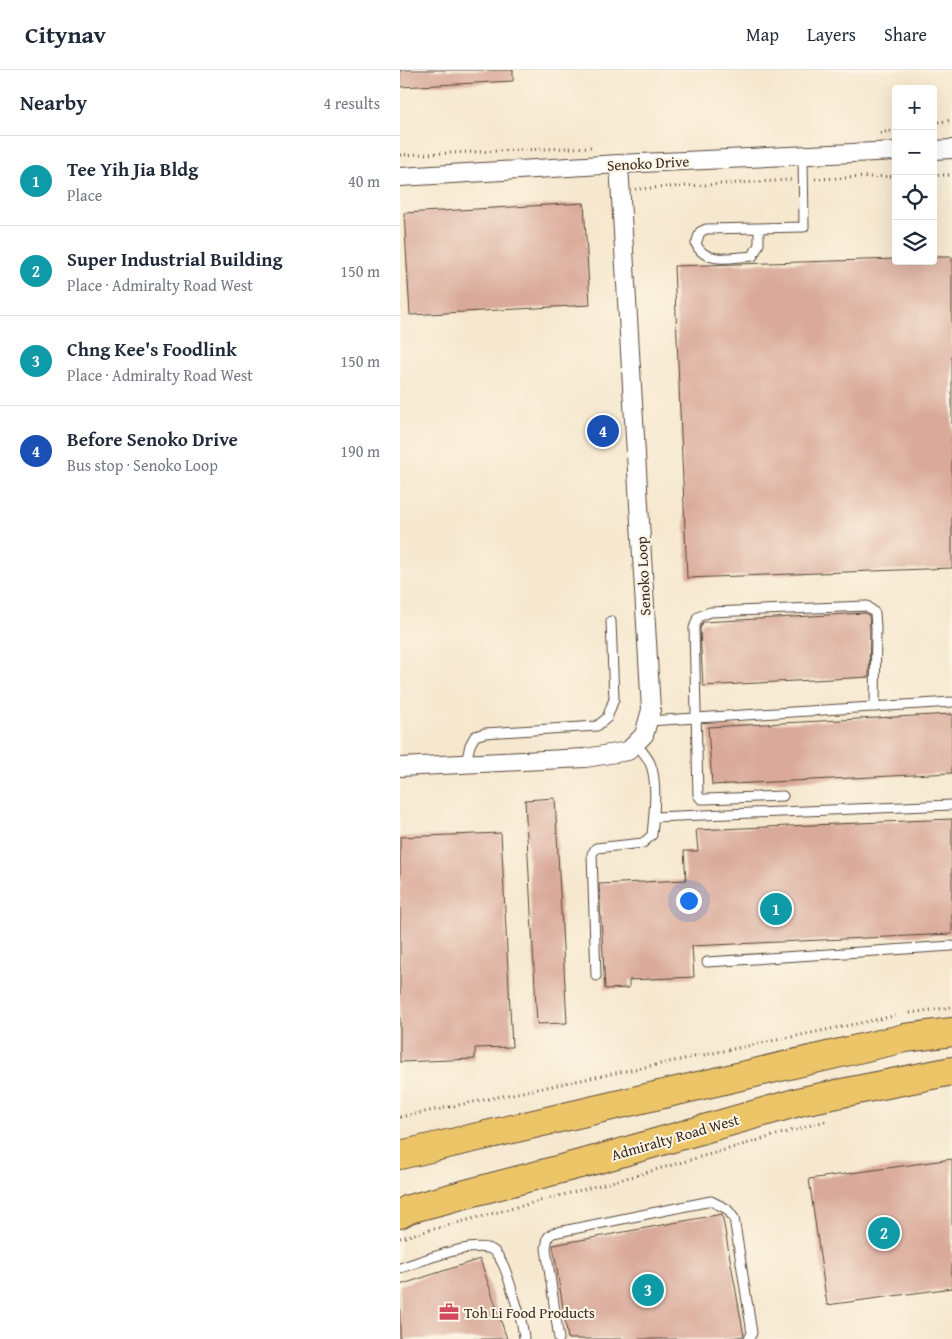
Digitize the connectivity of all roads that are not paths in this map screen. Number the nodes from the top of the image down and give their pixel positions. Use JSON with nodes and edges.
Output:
{"nodes":[{"id":1,"x":952,"y":149,"type":"edge"},
{"id":2,"x":937,"y":150,"type":"edge"},
{"id":3,"x":892,"y":151,"type":"edge"},
{"id":4,"x":803,"y":156,"type":"junction"},
{"id":5,"x":618,"y":164,"type":"junction"},
{"id":6,"x":400,"y":177,"type":"edge"},
{"id":7,"x":759,"y":228,"type":"junction"},
{"id":8,"x":611,"y":621,"type":"dead end"},
{"id":9,"x":952,"y":702,"type":"edge"},
{"id":10,"x":875,"y":707,"type":"junction"},
{"id":11,"x":696,"y":718,"type":"junction"},
{"id":12,"x":648,"y":721,"type":"junction"},
{"id":13,"x":636,"y":744,"type":"junction"},
{"id":14,"x":466,"y":764,"type":"junction"},
{"id":15,"x":400,"y":766,"type":"edge"},
{"id":16,"x":783,"y":796,"type":"dead end"},
{"id":17,"x":952,"y":805,"type":"edge"},
{"id":18,"x":654,"y":817,"type":"junction"},
{"id":19,"x":952,"y":946,"type":"edge"},
{"id":20,"x":707,"y":962,"type":"dead end"},
{"id":21,"x":596,"y":976,"type":"dead end"},
{"id":22,"x":952,"y":1032,"type":"edge"},
{"id":23,"x":952,"y":1071,"type":"edge"},
{"id":24,"x":400,"y":1155,"type":"edge"},
{"id":25,"x":400,"y":1214,"type":"edge"},
{"id":26,"x":400,"y":1268,"type":"edge"},
{"id":27,"x":524,"y":1339,"type":"edge"},
{"id":28,"x":559,"y":1339,"type":"edge"},
{"id":29,"x":749,"y":1339,"type":"edge"}],
"edges":[{"from":1,"to":2,"type":"street"},
{"from":3,"to":4,"type":"street","name":"Senoko Drive"},
{"from":4,"to":5,"type":"street","name":"Senoko Drive"},
{"from":4,"to":7,"type":"lane"},
{"from":5,"to":6,"type":"street","name":"Senoko Drive"},
{"from":5,"to":12,"type":"street","name":"Senoko Loop"},
{"from":7,"to":7,"type":"lane"},
{"from":8,"to":14,"type":"lane"},
{"from":9,"to":10,"type":"lane"},
{"from":10,"to":11,"type":"lane"},
{"from":10,"to":11,"type":"lane"},
{"from":11,"to":12,"type":"lane"},
{"from":11,"to":16,"type":"lane"},
{"from":12,"to":13,"type":"street","name":"Senoko Loop"},
{"from":13,"to":14,"type":"street"},
{"from":13,"to":18,"type":"lane"},
{"from":14,"to":15,"type":"street"},
{"from":17,"to":18,"type":"lane"},
{"from":18,"to":21,"type":"lane"},
{"from":19,"to":20,"type":"lane"},
{"from":22,"to":24,"type":"main road"},
{"from":23,"to":25,"type":"main road","name":"Admiralty Road West"},
{"from":26,"to":27,"type":"lane"},
{"from":28,"to":29,"type":"lane"}]}
